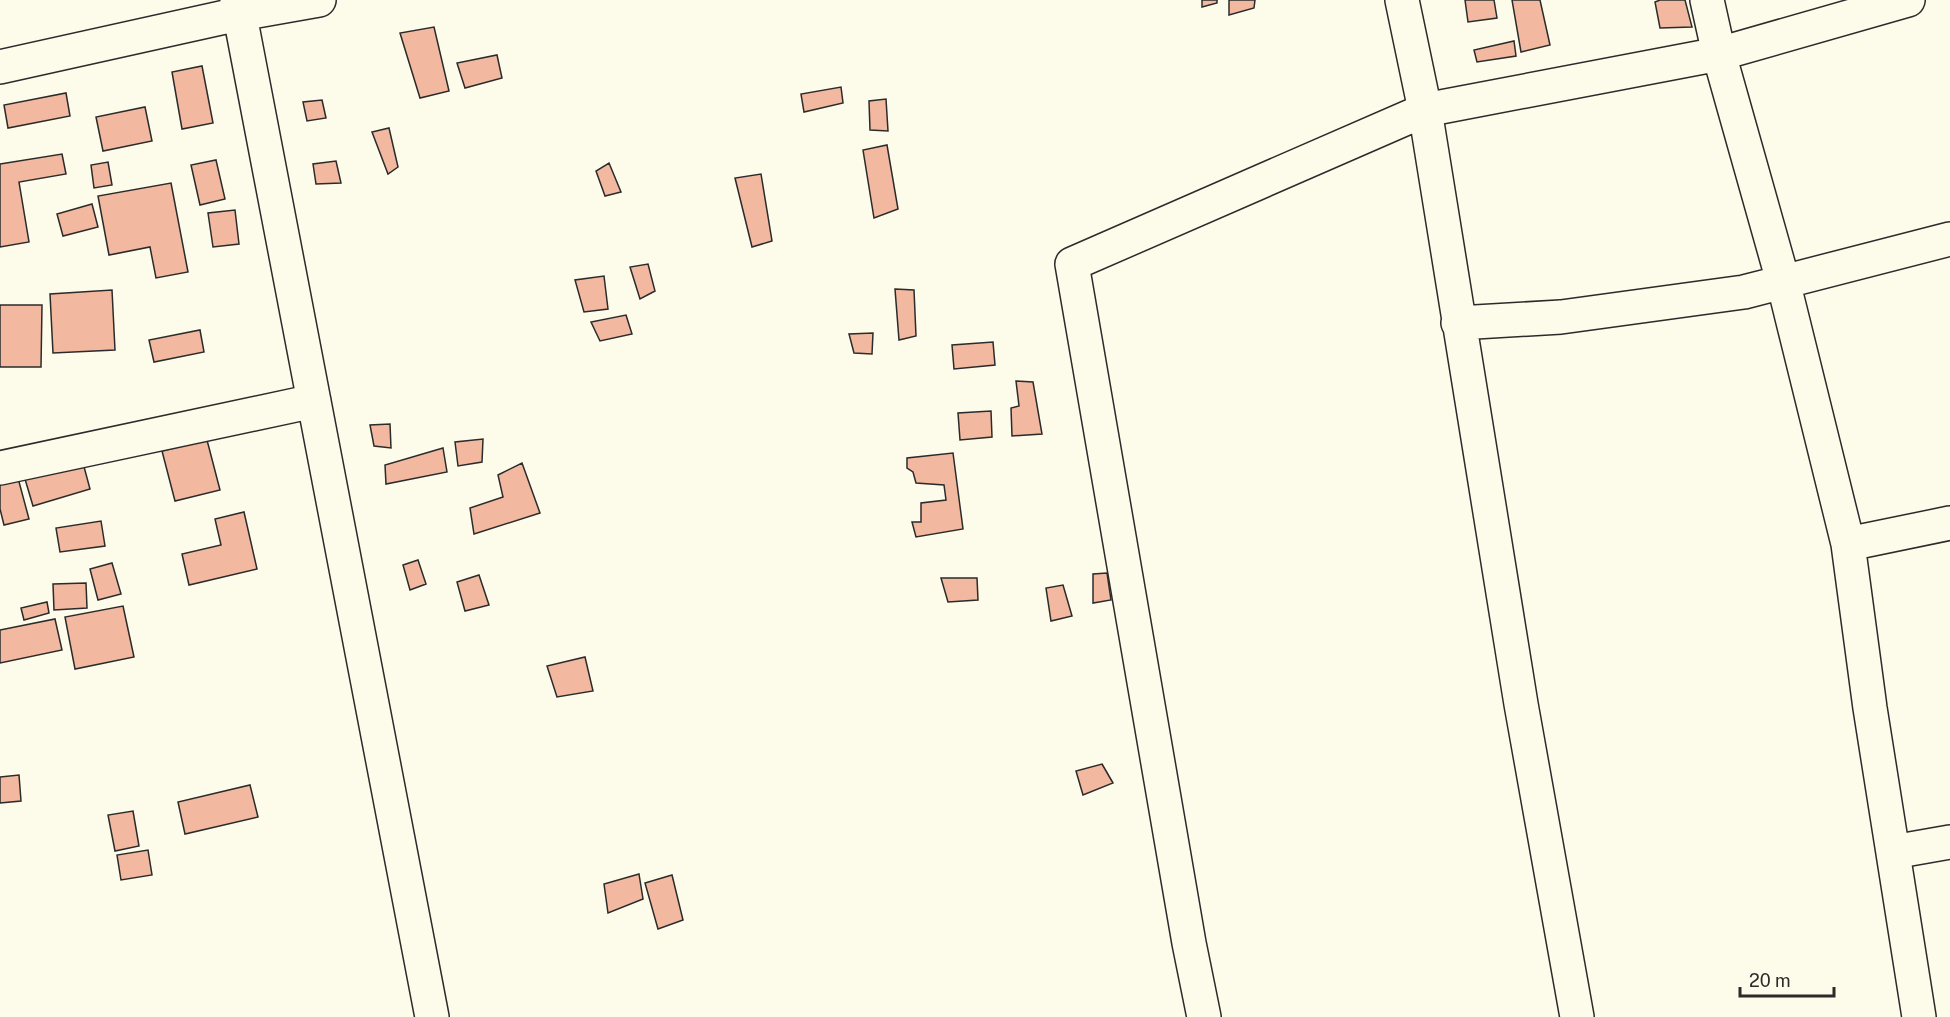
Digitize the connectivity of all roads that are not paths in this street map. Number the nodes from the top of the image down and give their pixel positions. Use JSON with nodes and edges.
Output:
{"nodes":[{"id":1,"x":319,"y":0,"type":"edge"},
{"id":2,"x":1402,"y":0,"type":"edge"},
{"id":3,"x":1707,"y":0,"type":"edge"},
{"id":4,"x":1908,"y":0,"type":"edge"},
{"id":5,"x":238,"y":7,"type":"edge"},
{"id":6,"x":1719,"y":54,"type":"junction"},
{"id":7,"x":0,"y":67,"type":"edge"},
{"id":8,"x":1425,"y":110,"type":"junction"},
{"id":9,"x":1950,"y":239,"type":"edge"},
{"id":10,"x":1783,"y":281,"type":"junction"},
{"id":11,"x":1458,"y":323,"type":"junction"},
{"id":12,"x":314,"y":400,"type":"junction"},
{"id":13,"x":0,"y":468,"type":"edge"},
{"id":14,"x":1950,"y":523,"type":"edge"},
{"id":15,"x":1848,"y":544,"type":"junction"},
{"id":16,"x":1950,"y":842,"type":"edge"},
{"id":17,"x":1893,"y":852,"type":"junction"},
{"id":18,"x":432,"y":1017,"type":"edge"},
{"id":19,"x":1204,"y":1017,"type":"edge"},
{"id":20,"x":1577,"y":1017,"type":"edge"},
{"id":21,"x":1918,"y":1017,"type":"edge"}],
"edges":[{"from":1,"to":5,"type":"street"},
{"from":2,"to":8,"type":"street"},
{"from":3,"to":6,"type":"street"},
{"from":4,"to":6,"type":"street"},
{"from":5,"to":7,"type":"street"},
{"from":5,"to":12,"type":"street"},
{"from":6,"to":8,"type":"street"},
{"from":6,"to":10,"type":"street"},
{"from":8,"to":11,"type":"street"},
{"from":8,"to":19,"type":"street"},
{"from":9,"to":10,"type":"street"},
{"from":10,"to":11,"type":"street"},
{"from":10,"to":15,"type":"street"},
{"from":11,"to":20,"type":"street"},
{"from":12,"to":13,"type":"street"},
{"from":12,"to":18,"type":"street"},
{"from":14,"to":15,"type":"street"},
{"from":15,"to":17,"type":"street"},
{"from":16,"to":17,"type":"street"},
{"from":17,"to":21,"type":"street"}]}
